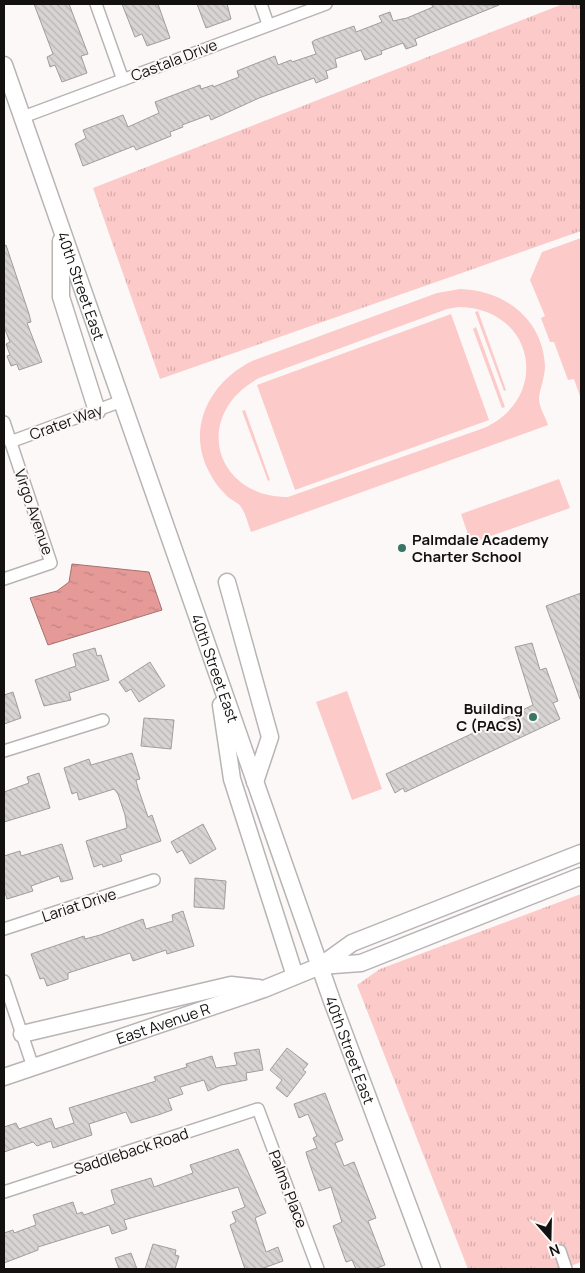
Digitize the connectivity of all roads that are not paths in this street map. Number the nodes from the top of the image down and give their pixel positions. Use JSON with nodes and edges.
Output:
{"nodes":[{"id":1,"x":96,"y":4,"type":"edge"},
{"id":2,"x":261,"y":4,"type":"edge"},
{"id":3,"x":326,"y":4,"type":"edge"},
{"id":4,"x":268,"y":24,"type":"junction"},
{"id":5,"x":4,"y":65,"type":"edge"},
{"id":6,"x":123,"y":80,"type":"junction"},
{"id":7,"x":23,"y":117,"type":"junction"},
{"id":8,"x":62,"y":229,"type":"junction"},
{"id":9,"x":122,"y":401,"type":"junction"},
{"id":10,"x":97,"y":411,"type":"junction"},
{"id":11,"x":4,"y":422,"type":"edge"},
{"id":12,"x":10,"y":442,"type":"junction"},
{"id":13,"x":4,"y":579,"type":"edge"},
{"id":14,"x":227,"y":582,"type":"dead end"},
{"id":15,"x":215,"y":666,"type":"junction"},
{"id":16,"x":103,"y":720,"type":"dead end"},
{"id":17,"x":4,"y":751,"type":"edge"},
{"id":18,"x":255,"y":782,"type":"junction"},
{"id":19,"x":581,"y":853,"type":"edge"},
{"id":20,"x":581,"y":876,"type":"edge"},
{"id":21,"x":154,"y":880,"type":"dead end"},
{"id":22,"x":4,"y":929,"type":"edge"},
{"id":23,"x":320,"y":966,"type":"junction"},
{"id":24,"x":294,"y":976,"type":"junction"},
{"id":25,"x":4,"y":981,"type":"edge"},
{"id":26,"x":264,"y":988,"type":"junction"},
{"id":27,"x":22,"y":1034,"type":"junction"},
{"id":28,"x":34,"y":1067,"type":"junction"},
{"id":29,"x":4,"y":1077,"type":"edge"},
{"id":30,"x":258,"y":1109,"type":"joint"},
{"id":31,"x":4,"y":1192,"type":"edge"},
{"id":32,"x":560,"y":1251,"type":"dead end"},
{"id":33,"x":318,"y":1269,"type":"edge"},
{"id":34,"x":432,"y":1269,"type":"edge"},
{"id":35,"x":566,"y":1269,"type":"edge"}],
"edges":[{"from":1,"to":6,"type":"street"},
{"from":2,"to":4,"type":"street"},
{"from":3,"to":4,"type":"street","name":"Castala Drive"},
{"from":4,"to":6,"type":"street","name":"Castala Drive"},
{"from":5,"to":7,"type":"main road","name":"40th Street East"},
{"from":6,"to":7,"type":"street","name":"Castala Drive"},
{"from":7,"to":8,"type":"main road","name":"40th Street East"},
{"from":8,"to":9,"type":"main road","name":"40th Street East"},
{"from":8,"to":10,"type":"main road"},
{"from":9,"to":10,"type":"street","name":"Crater Way"},
{"from":9,"to":15,"type":"main road","name":"40th Street East"},
{"from":10,"to":12,"type":"street","name":"Crater Way"},
{"from":11,"to":12,"type":"street"},
{"from":12,"to":13,"type":"street","name":"Virgo Avenue"},
{"from":14,"to":18,"type":"main road"},
{"from":15,"to":18,"type":"main road","name":"40th Street East"},
{"from":15,"to":24,"type":"main road"},
{"from":16,"to":17,"type":"street"},
{"from":18,"to":23,"type":"main road","name":"40th Street East"},
{"from":19,"to":23,"type":"main road","name":"East Avenue R"},
{"from":20,"to":23,"type":"main road","name":"East Avenue R"},
{"from":21,"to":22,"type":"street","name":"Lariat Drive"},
{"from":23,"to":24,"type":"main road","name":"East Avenue R"},
{"from":23,"to":34,"type":"main road","name":"40th Street East"},
{"from":24,"to":26,"type":"main road","name":"East Avenue R"},
{"from":25,"to":27,"type":"street"},
{"from":26,"to":27,"type":"main road"},
{"from":26,"to":28,"type":"main road","name":"East Avenue R"},
{"from":27,"to":28,"type":"street"},
{"from":28,"to":29,"type":"main road","name":"East Avenue R"},
{"from":30,"to":31,"type":"street","name":"Saddleback Road"},
{"from":30,"to":33,"type":"street","name":"Palms Place"},
{"from":32,"to":35,"type":"street"}]}
